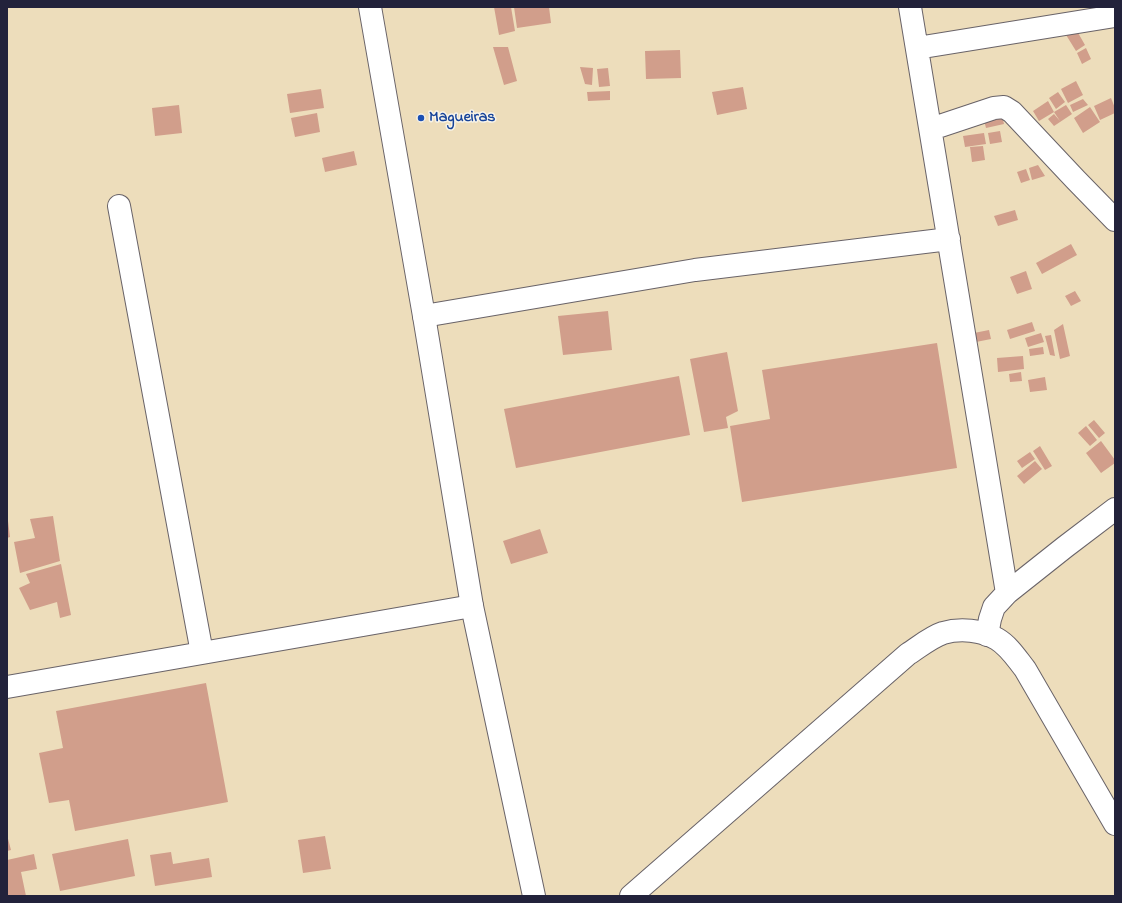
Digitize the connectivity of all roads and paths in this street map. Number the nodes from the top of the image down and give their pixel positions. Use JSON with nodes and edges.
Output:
{"nodes":[{"id":1,"x":370,"y":7,"type":"edge"},
{"id":2,"x":910,"y":7,"type":"edge"},
{"id":3,"x":1115,"y":16,"type":"edge"},
{"id":4,"x":917,"y":48,"type":"junction"},
{"id":5,"x":931,"y":128,"type":"junction"},
{"id":6,"x":119,"y":206,"type":"dead end"},
{"id":7,"x":1115,"y":220,"type":"edge"},
{"id":8,"x":949,"y":239,"type":"junction"},
{"id":9,"x":424,"y":316,"type":"junction"},
{"id":10,"x":1115,"y":509,"type":"edge"},
{"id":11,"x":1007,"y":593,"type":"junction"},
{"id":12,"x":472,"y":606,"type":"junction"},
{"id":13,"x":986,"y":634,"type":"junction"},
{"id":14,"x":202,"y":653,"type":"junction"},
{"id":15,"x":7,"y":687,"type":"edge"},
{"id":16,"x":1115,"y":824,"type":"edge"},
{"id":17,"x":534,"y":896,"type":"edge"},
{"id":18,"x":631,"y":896,"type":"edge"}],
"edges":[{"from":1,"to":9,"type":"street"},
{"from":2,"to":4,"type":"street"},
{"from":3,"to":4,"type":"street"},
{"from":4,"to":5,"type":"street"},
{"from":5,"to":7,"type":"street"},
{"from":5,"to":8,"type":"street"},
{"from":6,"to":14,"type":"street"},
{"from":8,"to":9,"type":"street"},
{"from":8,"to":11,"type":"street"},
{"from":9,"to":12,"type":"street"},
{"from":10,"to":11,"type":"street"},
{"from":11,"to":13,"type":"street"},
{"from":12,"to":14,"type":"street"},
{"from":12,"to":17,"type":"street"},
{"from":13,"to":16,"type":"street"},
{"from":13,"to":18,"type":"street"},
{"from":14,"to":15,"type":"street"}]}
